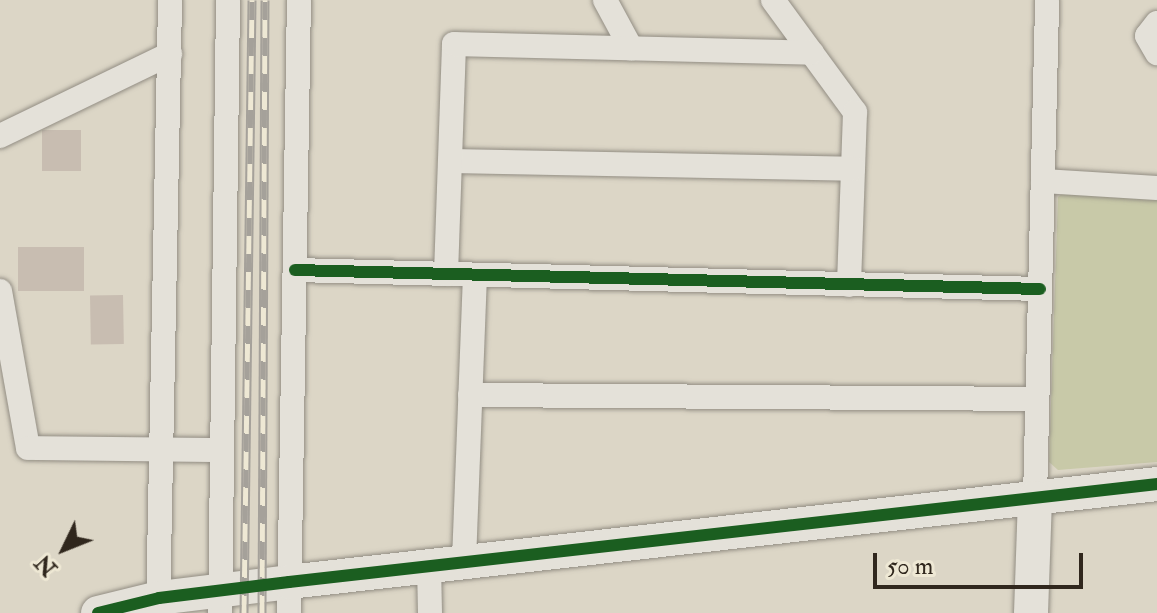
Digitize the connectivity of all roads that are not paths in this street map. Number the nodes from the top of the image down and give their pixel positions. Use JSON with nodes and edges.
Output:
{"nodes":[{"id":1,"x":170,"y":0,"type":"edge"},
{"id":2,"x":228,"y":0,"type":"edge"},
{"id":3,"x":299,"y":0,"type":"edge"},
{"id":4,"x":605,"y":0,"type":"edge"},
{"id":5,"x":773,"y":0,"type":"edge"},
{"id":6,"x":1047,"y":0,"type":"edge"},
{"id":7,"x":1157,"y":23,"type":"edge"},
{"id":8,"x":631,"y":48,"type":"junction"},
{"id":9,"x":812,"y":53,"type":"junction"},
{"id":10,"x":1157,"y":53,"type":"edge"},
{"id":11,"x":170,"y":54,"type":"junction"},
{"id":12,"x":0,"y":136,"type":"edge"},
{"id":13,"x":450,"y":161,"type":"junction"},
{"id":14,"x":853,"y":169,"type":"junction"},
{"id":15,"x":1043,"y":181,"type":"junction"},
{"id":16,"x":1157,"y":188,"type":"edge"},
{"id":17,"x":295,"y":270,"type":"junction"},
{"id":18,"x":446,"y":274,"type":"junction"},
{"id":19,"x":475,"y":275,"type":"junction"},
{"id":20,"x":849,"y":285,"type":"junction"},
{"id":21,"x":1040,"y":289,"type":"junction"},
{"id":22,"x":0,"y":291,"type":"edge"},
{"id":23,"x":470,"y":395,"type":"junction"},
{"id":24,"x":1037,"y":399,"type":"junction"},
{"id":25,"x":222,"y":450,"type":"junction"},
{"id":26,"x":162,"y":452,"type":"junction"},
{"id":27,"x":1157,"y":484,"type":"edge"},
{"id":28,"x":1035,"y":498,"type":"junction"},
{"id":29,"x":464,"y":561,"type":"junction"},
{"id":30,"x":429,"y":565,"type":"junction"},
{"id":31,"x":289,"y":598,"type":"edge"},
{"id":32,"x":220,"y":602,"type":"edge"},
{"id":33,"x":158,"y":606,"type":"edge"},
{"id":34,"x":98,"y":613,"type":"edge"},
{"id":35,"x":430,"y":613,"type":"edge"},
{"id":36,"x":1031,"y":613,"type":"edge"}],
"edges":[{"from":1,"to":11,"type":"street"},
{"from":2,"to":25,"type":"street"},
{"from":3,"to":17,"type":"street"},
{"from":4,"to":8,"type":"street"},
{"from":5,"to":9,"type":"street"},
{"from":6,"to":15,"type":"street"},
{"from":7,"to":10,"type":"street"},
{"from":8,"to":9,"type":"street"},
{"from":8,"to":13,"type":"street"},
{"from":9,"to":14,"type":"street"},
{"from":11,"to":12,"type":"street"},
{"from":11,"to":26,"type":"street"},
{"from":13,"to":14,"type":"street"},
{"from":13,"to":18,"type":"street"},
{"from":14,"to":20,"type":"street"},
{"from":15,"to":16,"type":"street"},
{"from":15,"to":21,"type":"street"},
{"from":17,"to":18,"type":"street"},
{"from":17,"to":31,"type":"street"},
{"from":18,"to":19,"type":"street"},
{"from":19,"to":20,"type":"street"},
{"from":19,"to":23,"type":"street"},
{"from":20,"to":21,"type":"street"},
{"from":21,"to":24,"type":"street"},
{"from":22,"to":26,"type":"street"},
{"from":23,"to":24,"type":"street"},
{"from":23,"to":29,"type":"street"},
{"from":24,"to":28,"type":"street"},
{"from":25,"to":26,"type":"street"},
{"from":25,"to":32,"type":"street"},
{"from":26,"to":33,"type":"street"},
{"from":27,"to":28,"type":"street"},
{"from":28,"to":29,"type":"street"},
{"from":28,"to":36,"type":"street"},
{"from":29,"to":30,"type":"street"},
{"from":30,"to":31,"type":"street"},
{"from":30,"to":35,"type":"street"},
{"from":31,"to":32,"type":"street"},
{"from":32,"to":33,"type":"street"},
{"from":33,"to":34,"type":"street"}]}
